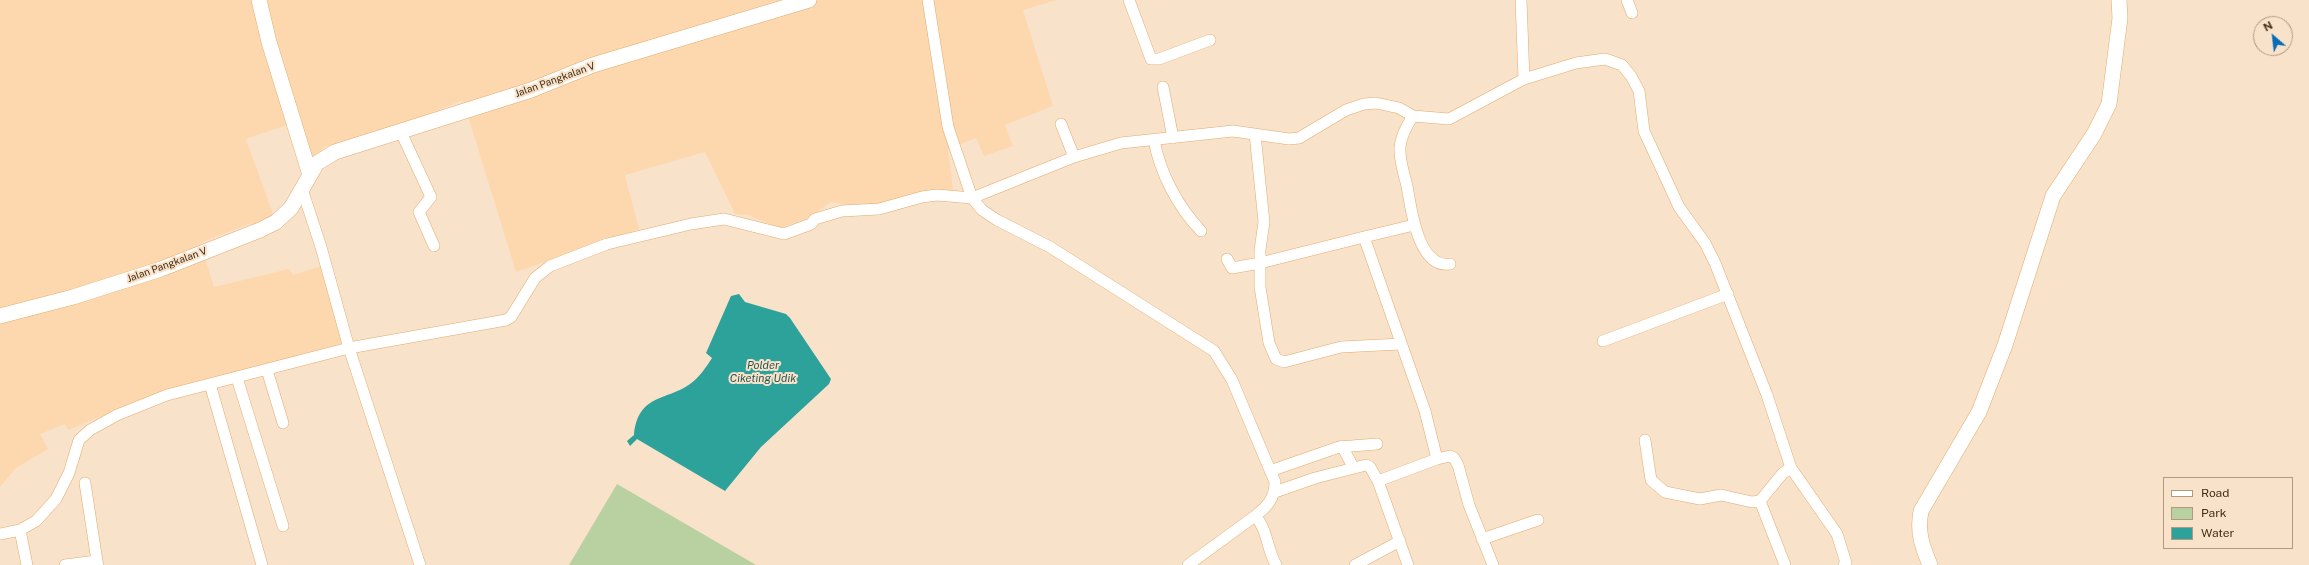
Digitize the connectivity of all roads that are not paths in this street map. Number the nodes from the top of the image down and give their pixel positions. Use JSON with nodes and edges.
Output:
{"nodes":[{"id":1,"x":259,"y":0,"type":"edge"},
{"id":2,"x":809,"y":0,"type":"edge"},
{"id":3,"x":928,"y":0,"type":"edge"},
{"id":4,"x":1129,"y":0,"type":"edge"},
{"id":5,"x":1521,"y":0,"type":"edge"},
{"id":6,"x":1627,"y":0,"type":"edge"},
{"id":7,"x":2119,"y":0,"type":"edge"},
{"id":8,"x":1632,"y":13,"type":"dead end"},
{"id":9,"x":1210,"y":40,"type":"dead end"},
{"id":10,"x":1524,"y":79,"type":"junction"},
{"id":11,"x":1163,"y":87,"type":"dead end"},
{"id":12,"x":1413,"y":116,"type":"junction"},
{"id":13,"x":1061,"y":124,"type":"dead end"},
{"id":14,"x":400,"y":130,"type":"junction"},
{"id":15,"x":1255,"y":134,"type":"junction"},
{"id":16,"x":1173,"y":138,"type":"junction"},
{"id":17,"x":1154,"y":140,"type":"junction"},
{"id":18,"x":1074,"y":157,"type":"junction"},
{"id":19,"x":310,"y":175,"type":"junction"},
{"id":20,"x":302,"y":189,"type":"junction"},
{"id":21,"x":972,"y":198,"type":"junction"},
{"id":22,"x":1414,"y":225,"type":"junction"},
{"id":23,"x":1201,"y":231,"type":"dead end"},
{"id":24,"x":1364,"y":237,"type":"junction"},
{"id":25,"x":434,"y":246,"type":"dead end"},
{"id":26,"x":1226,"y":259,"type":"dead end"},
{"id":27,"x":1260,"y":263,"type":"junction"},
{"id":28,"x":1450,"y":264,"type":"dead end"},
{"id":29,"x":1728,"y":294,"type":"junction"},
{"id":30,"x":0,"y":316,"type":"edge"},
{"id":31,"x":1603,"y":341,"type":"dead end"},
{"id":32,"x":1401,"y":344,"type":"junction"},
{"id":33,"x":350,"y":348,"type":"junction"},
{"id":34,"x":267,"y":370,"type":"junction"},
{"id":35,"x":237,"y":378,"type":"junction"},
{"id":36,"x":210,"y":384,"type":"junction"},
{"id":37,"x":282,"y":423,"type":"dead end"},
{"id":38,"x":1644,"y":440,"type":"dead end"},
{"id":39,"x":1377,"y":444,"type":"dead end"},
{"id":40,"x":1342,"y":446,"type":"junction"},
{"id":41,"x":1437,"y":459,"type":"junction"},
{"id":42,"x":1353,"y":467,"type":"junction"},
{"id":43,"x":1791,"y":468,"type":"junction"},
{"id":44,"x":1270,"y":471,"type":"junction"},
{"id":45,"x":1378,"y":481,"type":"junction"},
{"id":46,"x":85,"y":483,"type":"dead end"},
{"id":47,"x":1275,"y":492,"type":"junction"},
{"id":48,"x":1760,"y":501,"type":"junction"},
{"id":49,"x":1256,"y":516,"type":"junction"},
{"id":50,"x":1538,"y":520,"type":"dead end"},
{"id":51,"x":283,"y":526,"type":"dead end"},
{"id":52,"x":20,"y":530,"type":"junction"},
{"id":53,"x":0,"y":534,"type":"edge"},
{"id":54,"x":1482,"y":539,"type":"junction"},
{"id":55,"x":1400,"y":541,"type":"junction"},
{"id":56,"x":97,"y":563,"type":"edge"},
{"id":57,"x":27,"y":565,"type":"edge"},
{"id":58,"x":65,"y":565,"type":"edge"},
{"id":59,"x":262,"y":565,"type":"edge"},
{"id":60,"x":420,"y":565,"type":"edge"},
{"id":61,"x":1188,"y":565,"type":"edge"},
{"id":62,"x":1276,"y":565,"type":"edge"},
{"id":63,"x":1355,"y":565,"type":"edge"},
{"id":64,"x":1408,"y":565,"type":"edge"},
{"id":65,"x":1493,"y":565,"type":"edge"},
{"id":66,"x":1785,"y":565,"type":"edge"},
{"id":67,"x":1844,"y":565,"type":"edge"},
{"id":68,"x":1930,"y":565,"type":"edge"}],
"edges":[{"from":1,"to":19,"type":"street"},
{"from":2,"to":14,"type":"street","name":"Jalan Pangkalan V"},
{"from":3,"to":21,"type":"street"},
{"from":4,"to":9,"type":"street"},
{"from":5,"to":10,"type":"street"},
{"from":6,"to":8,"type":"street"},
{"from":7,"to":68,"type":"street"},
{"from":10,"to":12,"type":"street"},
{"from":10,"to":29,"type":"street"},
{"from":11,"to":16,"type":"street"},
{"from":12,"to":15,"type":"street"},
{"from":12,"to":22,"type":"street"},
{"from":13,"to":18,"type":"street"},
{"from":14,"to":19,"type":"street","name":"Jalan Pangkalan V"},
{"from":14,"to":25,"type":"street"},
{"from":15,"to":16,"type":"street"},
{"from":15,"to":27,"type":"street"},
{"from":16,"to":17,"type":"street"},
{"from":17,"to":18,"type":"street"},
{"from":17,"to":23,"type":"street"},
{"from":18,"to":21,"type":"street"},
{"from":19,"to":20,"type":"street","name":"Jalan Pangkalan V"},
{"from":20,"to":30,"type":"street","name":"Jalan Pangkalan V"},
{"from":20,"to":33,"type":"street"},
{"from":21,"to":33,"type":"street"},
{"from":21,"to":44,"type":"street"},
{"from":22,"to":24,"type":"street"},
{"from":22,"to":28,"type":"street"},
{"from":24,"to":27,"type":"street"},
{"from":24,"to":32,"type":"street"},
{"from":26,"to":27,"type":"street"},
{"from":27,"to":32,"type":"street"},
{"from":29,"to":31,"type":"street"},
{"from":29,"to":43,"type":"street"},
{"from":32,"to":41,"type":"street"},
{"from":33,"to":34,"type":"street"},
{"from":33,"to":60,"type":"street"},
{"from":34,"to":35,"type":"street"},
{"from":34,"to":37,"type":"street"},
{"from":35,"to":36,"type":"street"},
{"from":35,"to":51,"type":"street"},
{"from":36,"to":52,"type":"street"},
{"from":36,"to":59,"type":"street"},
{"from":38,"to":48,"type":"street"},
{"from":39,"to":40,"type":"street"},
{"from":40,"to":42,"type":"street"},
{"from":40,"to":44,"type":"street"},
{"from":41,"to":45,"type":"street"},
{"from":41,"to":54,"type":"street"},
{"from":42,"to":45,"type":"street"},
{"from":42,"to":47,"type":"street"},
{"from":43,"to":48,"type":"street"},
{"from":43,"to":67,"type":"street"},
{"from":44,"to":47,"type":"street"},
{"from":45,"to":55,"type":"street"},
{"from":46,"to":56,"type":"street"},
{"from":47,"to":49,"type":"street"},
{"from":48,"to":66,"type":"street"},
{"from":49,"to":61,"type":"street"},
{"from":49,"to":62,"type":"street"},
{"from":50,"to":54,"type":"street"},
{"from":52,"to":53,"type":"street"},
{"from":52,"to":57,"type":"street"},
{"from":54,"to":65,"type":"street"},
{"from":55,"to":63,"type":"street"},
{"from":55,"to":64,"type":"street"},
{"from":56,"to":58,"type":"street"}]}
